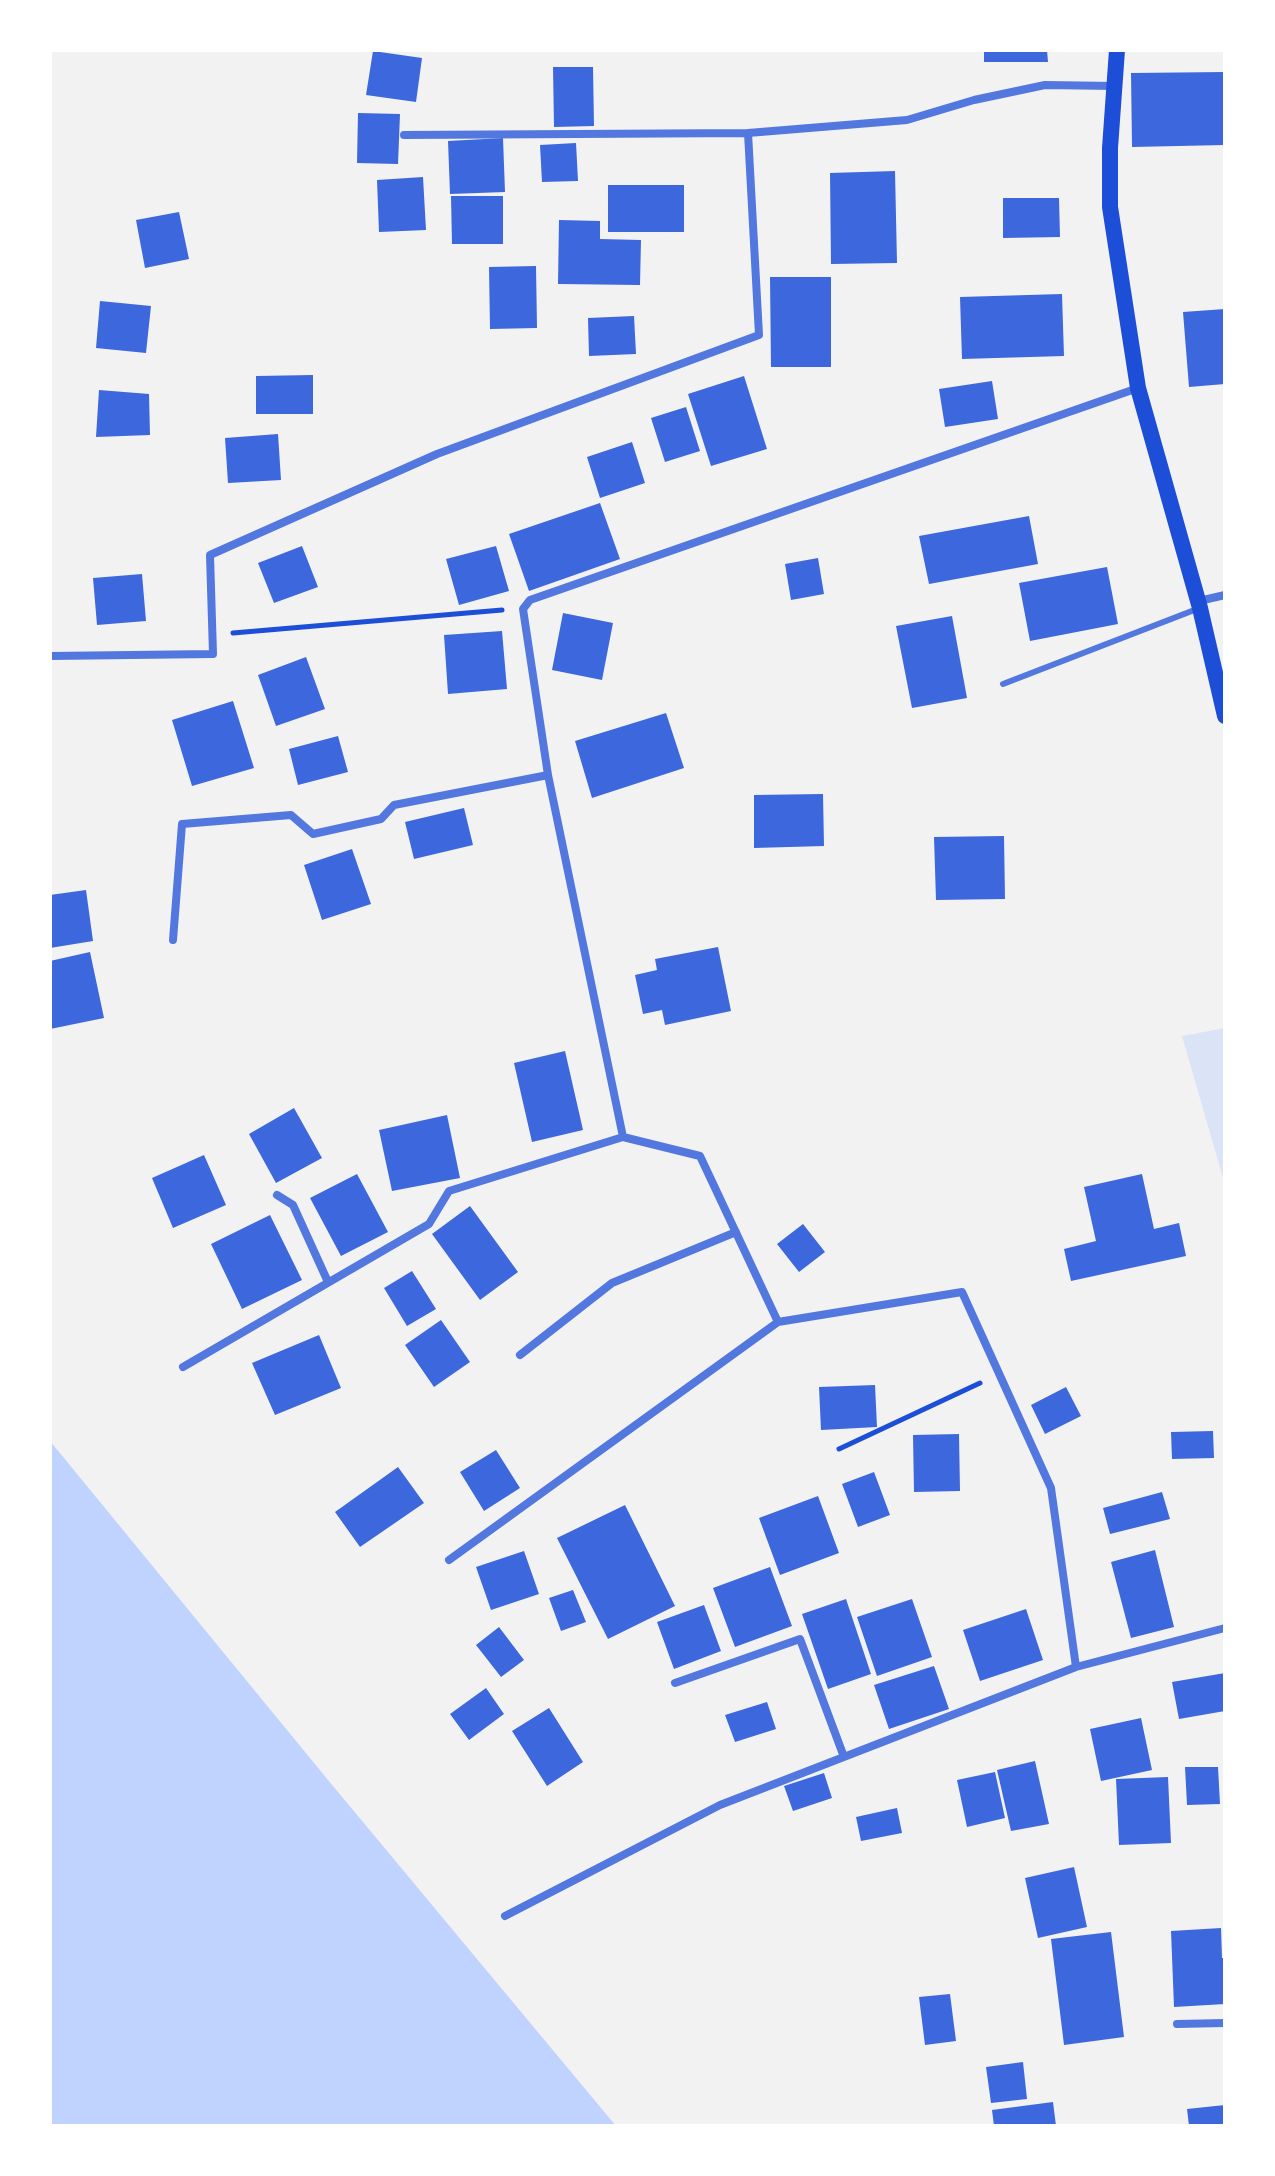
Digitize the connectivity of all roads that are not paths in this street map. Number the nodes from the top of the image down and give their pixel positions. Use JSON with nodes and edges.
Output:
{"nodes":[{"id":1,"x":1117,"y":50,"type":"edge"},
{"id":2,"x":1114,"y":86,"type":"junction"},
{"id":3,"x":748,"y":133,"type":"junction"},
{"id":4,"x":404,"y":135,"type":"dead end"},
{"id":5,"x":1138,"y":388,"type":"junction"},
{"id":6,"x":1225,"y":595,"type":"edge"},
{"id":7,"x":1199,"y":605,"type":"junction"},
{"id":8,"x":50,"y":656,"type":"edge"},
{"id":9,"x":1003,"y":684,"type":"dead end"},
{"id":10,"x":1225,"y":716,"type":"edge"},
{"id":11,"x":548,"y":775,"type":"junction"},
{"id":12,"x":173,"y":940,"type":"dead end"},
{"id":13,"x":623,"y":1137,"type":"junction"},
{"id":14,"x":277,"y":1195,"type":"dead end"},
{"id":15,"x":736,"y":1232,"type":"junction"},
{"id":16,"x":328,"y":1282,"type":"junction"},
{"id":17,"x":778,"y":1322,"type":"junction"},
{"id":18,"x":520,"y":1355,"type":"dead end"},
{"id":19,"x":183,"y":1367,"type":"dead end"},
{"id":20,"x":449,"y":1560,"type":"dead end"},
{"id":21,"x":1225,"y":1628,"type":"edge"},
{"id":22,"x":1076,"y":1667,"type":"junction"},
{"id":23,"x":675,"y":1683,"type":"dead end"},
{"id":24,"x":844,"y":1757,"type":"junction"},
{"id":25,"x":505,"y":1916,"type":"dead end"},
{"id":26,"x":1225,"y":2023,"type":"edge"},
{"id":27,"x":1177,"y":2024,"type":"dead end"}],
"edges":[{"from":1,"to":2,"type":"main road"},
{"from":2,"to":3,"type":"street"},
{"from":2,"to":5,"type":"main road"},
{"from":3,"to":4,"type":"street"},
{"from":3,"to":8,"type":"street"},
{"from":5,"to":7,"type":"main road"},
{"from":5,"to":11,"type":"street"},
{"from":6,"to":7,"type":"street"},
{"from":7,"to":9,"type":"lane"},
{"from":7,"to":10,"type":"main road"},
{"from":11,"to":12,"type":"street"},
{"from":11,"to":13,"type":"street"},
{"from":13,"to":15,"type":"street"},
{"from":13,"to":16,"type":"street"},
{"from":14,"to":16,"type":"street"},
{"from":15,"to":17,"type":"street"},
{"from":15,"to":18,"type":"street"},
{"from":16,"to":19,"type":"street"},
{"from":17,"to":20,"type":"street"},
{"from":17,"to":22,"type":"street"},
{"from":21,"to":22,"type":"street"},
{"from":22,"to":24,"type":"street"},
{"from":23,"to":24,"type":"street"},
{"from":24,"to":25,"type":"street"},
{"from":26,"to":27,"type":"street"}]}
